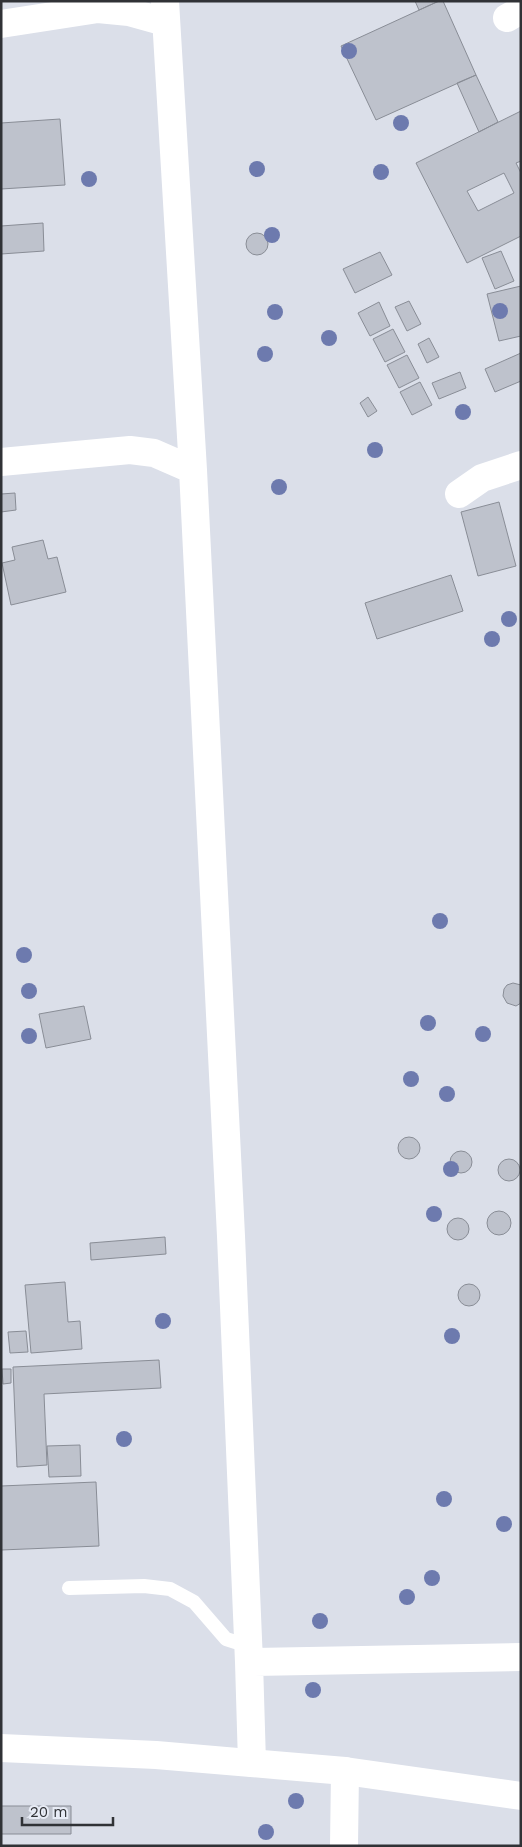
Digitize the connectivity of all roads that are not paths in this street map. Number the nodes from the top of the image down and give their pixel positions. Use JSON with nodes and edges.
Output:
{"nodes":[{"id":1,"x":165,"y":11,"type":"edge"},
{"id":2,"x":1,"y":24,"type":"edge"},
{"id":3,"x":1,"y":462,"type":"edge"},
{"id":4,"x":521,"y":465,"type":"edge"},
{"id":5,"x":193,"y":470,"type":"junction"},
{"id":6,"x":459,"y":494,"type":"dead end"},
{"id":7,"x":69,"y":1588,"type":"dead end"},
{"id":8,"x":248,"y":1654,"type":"junction"},
{"id":9,"x":521,"y":1657,"type":"edge"},
{"id":10,"x":1,"y":1748,"type":"edge"},
{"id":11,"x":252,"y":1763,"type":"junction"},
{"id":12,"x":345,"y":1771,"type":"junction"},
{"id":13,"x":521,"y":1796,"type":"edge"},
{"id":14,"x":344,"y":1846,"type":"edge"}],
"edges":[{"from":1,"to":2,"type":"street"},
{"from":1,"to":5,"type":"street"},
{"from":3,"to":5,"type":"street"},
{"from":4,"to":6,"type":"street"},
{"from":5,"to":8,"type":"street"},
{"from":7,"to":8,"type":"lane"},
{"from":8,"to":9,"type":"street"},
{"from":8,"to":11,"type":"street"},
{"from":10,"to":11,"type":"street"},
{"from":11,"to":12,"type":"street"},
{"from":12,"to":13,"type":"street"},
{"from":12,"to":14,"type":"street"}]}
